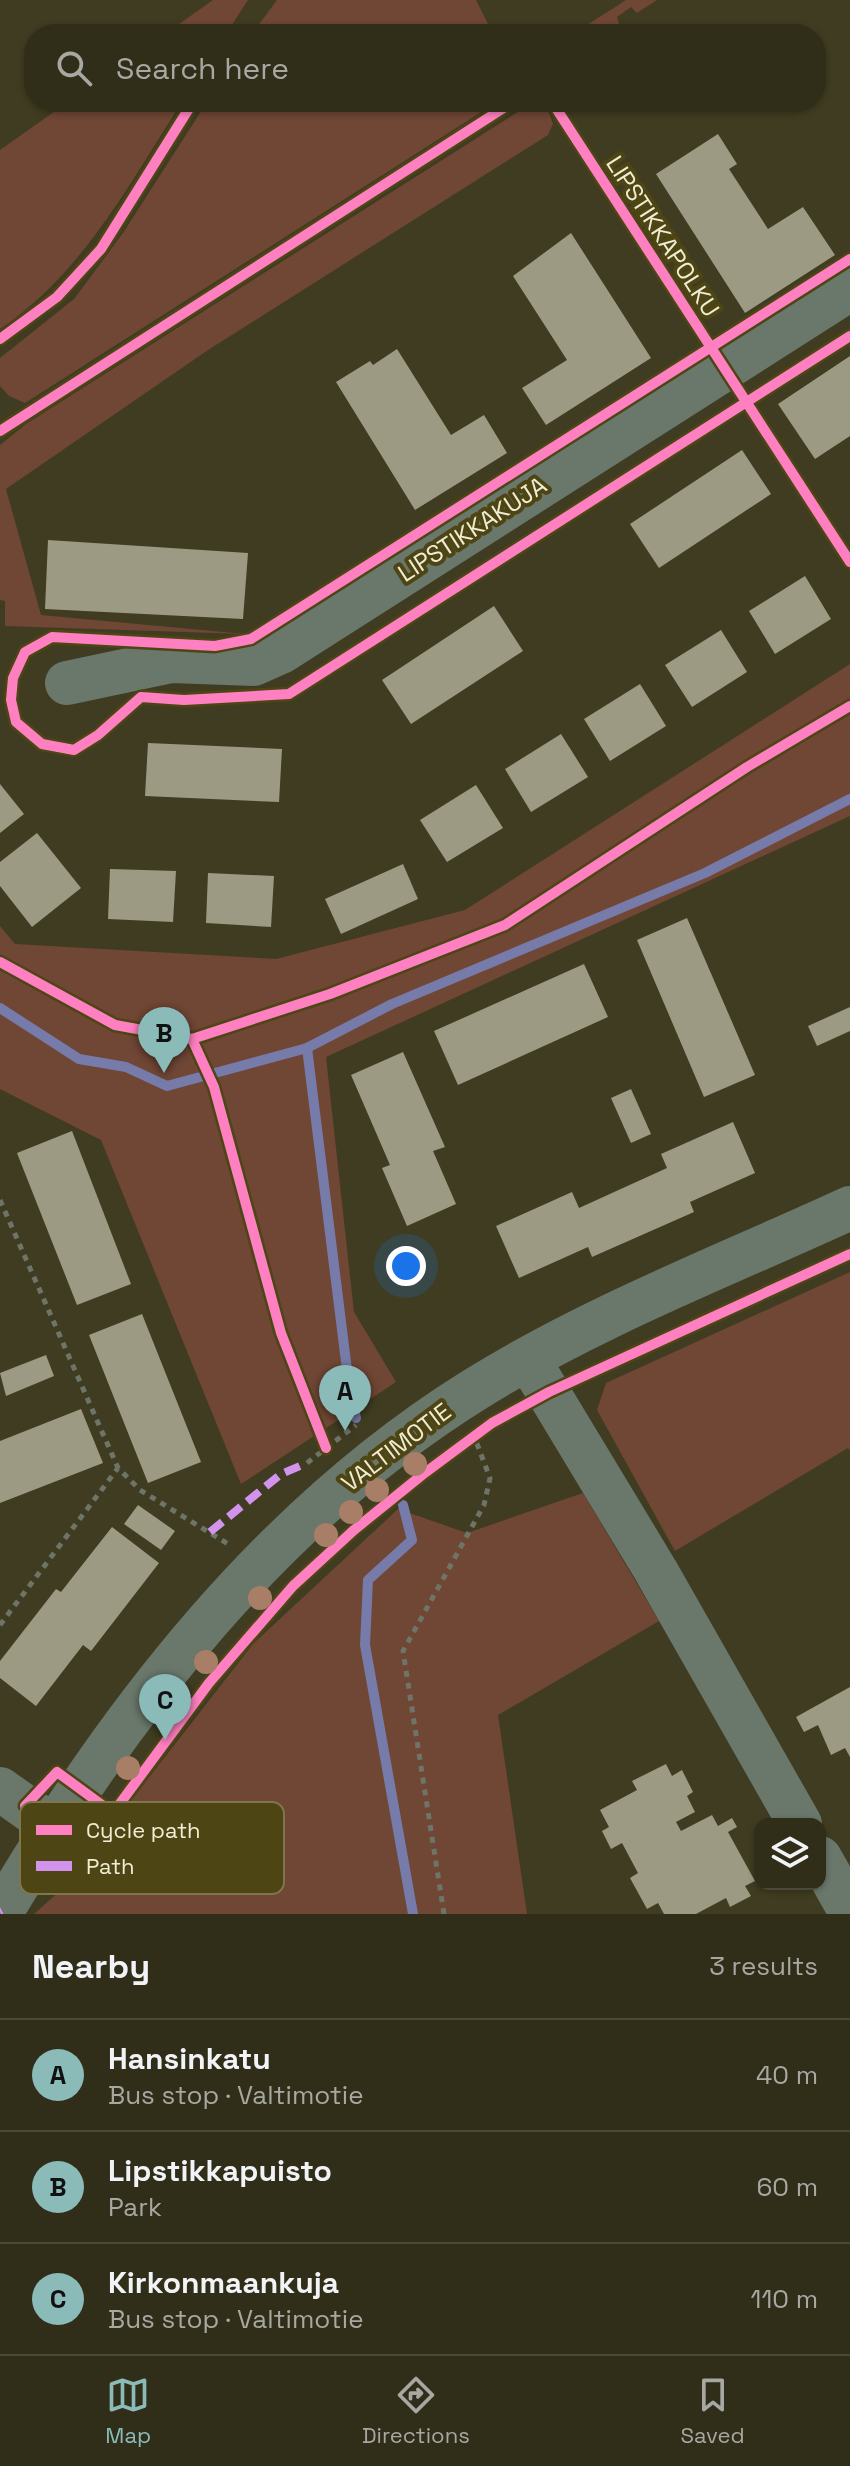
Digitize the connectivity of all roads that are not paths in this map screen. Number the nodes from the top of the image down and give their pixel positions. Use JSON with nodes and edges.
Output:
{"nodes":[{"id":1,"x":850,"y":289,"type":"edge"},
{"id":2,"x":67,"y":683,"type":"dead end"},
{"id":3,"x":850,"y":1208,"type":"edge"},
{"id":4,"x":528,"y":1359,"type":"junction"},
{"id":5,"x":0,"y":1789,"type":"edge"},
{"id":6,"x":72,"y":1802,"type":"edge"},
{"id":7,"x":20,"y":1803,"type":"edge"},
{"id":8,"x":797,"y":1818,"type":"edge"},
{"id":9,"x":826,"y":1869,"type":"edge"},
{"id":10,"x":20,"y":1882,"type":"edge"},
{"id":11,"x":2,"y":1911,"type":"edge"},
{"id":12,"x":850,"y":1911,"type":"edge"}],
"edges":[{"from":1,"to":2,"type":"street","name":"LIPSTIKKAKUJA"},
{"from":3,"to":4,"type":"street","name":"VALTIMOTIE"},
{"from":4,"to":6,"type":"street","name":"VALTIMOTIE"},
{"from":4,"to":8,"type":"street"},
{"from":5,"to":7,"type":"street"},
{"from":9,"to":12,"type":"street"},
{"from":10,"to":11,"type":"street","name":"VALTIMOTIE"}]}
